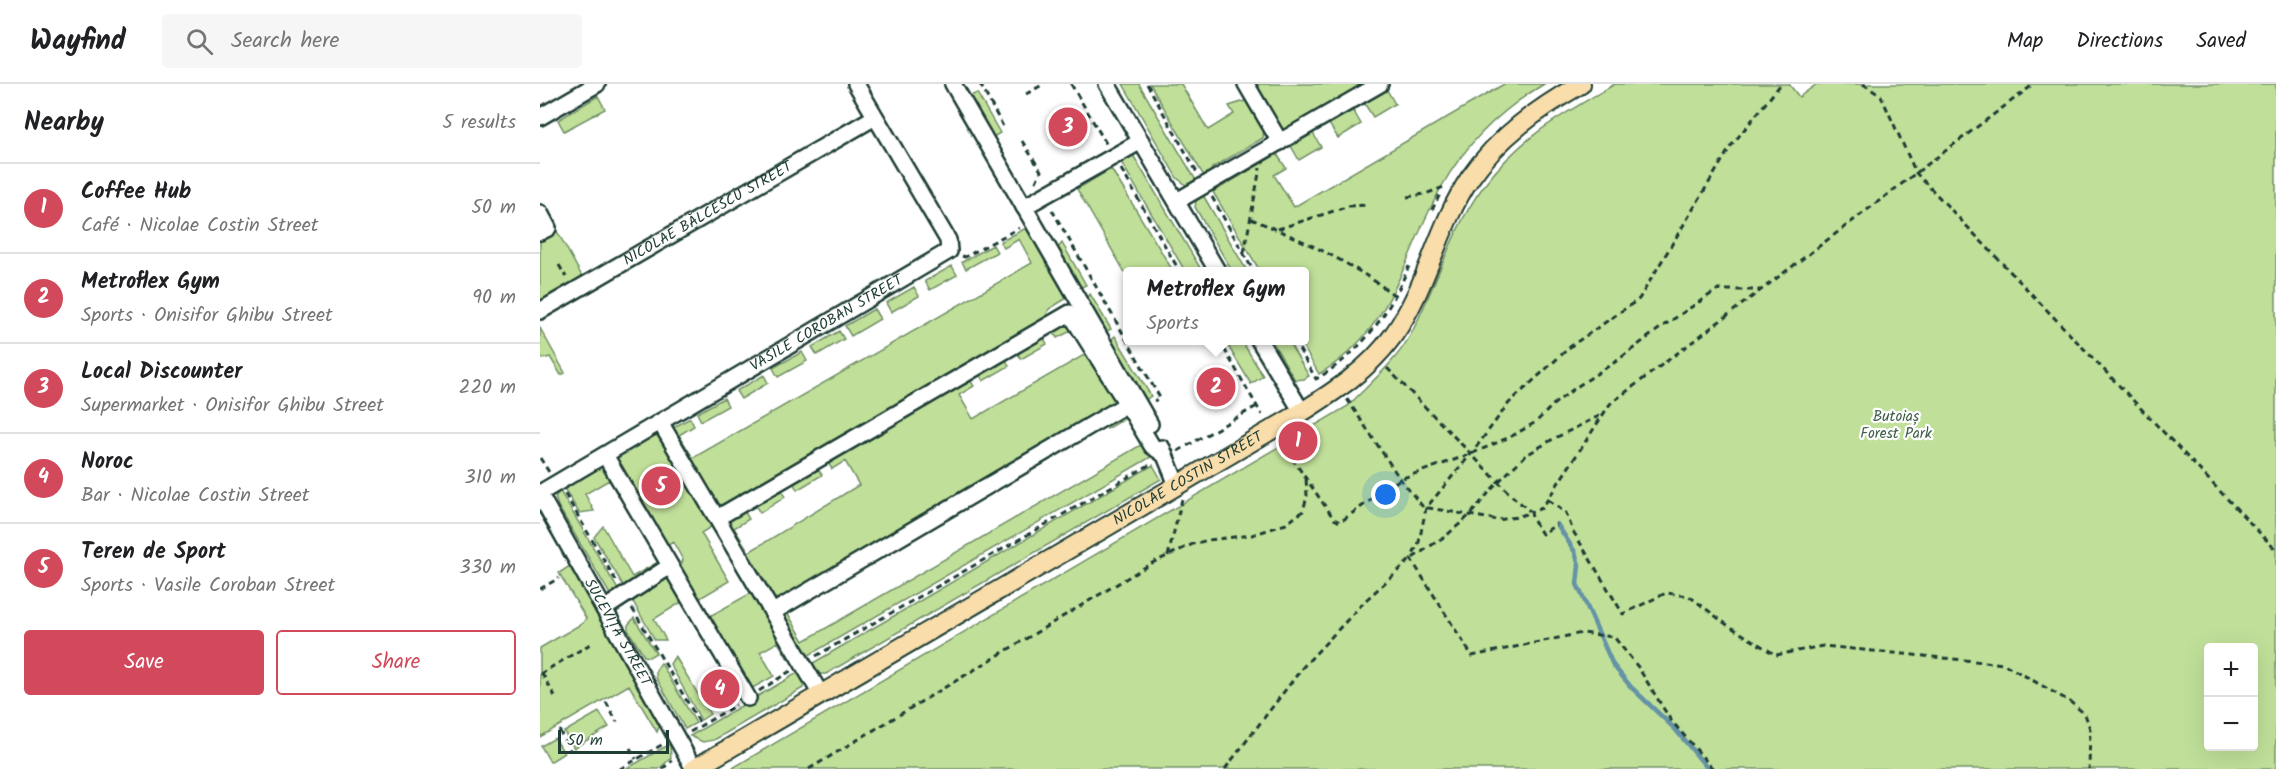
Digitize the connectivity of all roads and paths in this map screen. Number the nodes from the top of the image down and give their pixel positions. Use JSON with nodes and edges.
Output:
{"nodes":[{"id":1,"x":597,"y":84,"type":"edge"},
{"id":2,"x":856,"y":84,"type":"edge"},
{"id":3,"x":953,"y":84,"type":"edge"},
{"id":4,"x":980,"y":84,"type":"edge"},
{"id":5,"x":1044,"y":84,"type":"edge"},
{"id":6,"x":1071,"y":84,"type":"edge"},
{"id":7,"x":1107,"y":84,"type":"edge"},
{"id":8,"x":1246,"y":84,"type":"edge"},
{"id":9,"x":1380,"y":84,"type":"edge"},
{"id":10,"x":1581,"y":84,"type":"edge"},
{"id":11,"x":1781,"y":84,"type":"edge"},
{"id":12,"x":1863,"y":84,"type":"edge"},
{"id":13,"x":2034,"y":84,"type":"edge"},
{"id":14,"x":1026,"y":94,"type":"dead end"},
{"id":15,"x":540,"y":117,"type":"edge"},
{"id":16,"x":875,"y":117,"type":"junction"},
{"id":17,"x":1005,"y":130,"type":"dead end"},
{"id":18,"x":1022,"y":141,"type":"dead end"},
{"id":19,"x":1141,"y":141,"type":"junction"},
{"id":20,"x":1280,"y":142,"type":"junction"},
{"id":21,"x":1263,"y":152,"type":"junction"},
{"id":22,"x":1117,"y":163,"type":"junction"},
{"id":23,"x":1916,"y":173,"type":"junction"},
{"id":24,"x":1444,"y":187,"type":"dead end"},
{"id":25,"x":1407,"y":196,"type":"dead end"},
{"id":26,"x":1177,"y":201,"type":"junction"},
{"id":27,"x":1060,"y":205,"type":"dead end"},
{"id":28,"x":1367,"y":205,"type":"dead end"},
{"id":29,"x":540,"y":213,"type":"edge"},
{"id":30,"x":1028,"y":214,"type":"junction"},
{"id":31,"x":1251,"y":219,"type":"junction"},
{"id":32,"x":1276,"y":229,"type":"junction"},
{"id":33,"x":540,"y":232,"type":"edge"},
{"id":34,"x":949,"y":251,"type":"junction"},
{"id":35,"x":1244,"y":253,"type":"dead end"},
{"id":36,"x":559,"y":265,"type":"dead end"},
{"id":37,"x":1177,"y":267,"type":"edge"},
{"id":38,"x":1215,"y":267,"type":"edge"},
{"id":39,"x":566,"y":277,"type":"dead end"},
{"id":40,"x":1760,"y":290,"type":"junction"},
{"id":41,"x":1395,"y":296,"type":"dead end"},
{"id":42,"x":540,"y":311,"type":"edge"},
{"id":43,"x":1123,"y":334,"type":"edge"},
{"id":44,"x":1129,"y":345,"type":"edge"},
{"id":45,"x":1222,"y":345,"type":"edge"},
{"id":46,"x":1262,"y":345,"type":"edge"},
{"id":47,"x":1297,"y":345,"type":"edge"},
{"id":48,"x":1384,"y":366,"type":"dead end"},
{"id":49,"x":1316,"y":379,"type":"dead end"},
{"id":50,"x":1340,"y":387,"type":"junction"},
{"id":51,"x":1134,"y":406,"type":"junction"},
{"id":52,"x":1257,"y":406,"type":"junction"},
{"id":53,"x":1302,"y":412,"type":"junction"},
{"id":54,"x":1262,"y":415,"type":"dead end"},
{"id":55,"x":1603,"y":415,"type":"junction"},
{"id":56,"x":660,"y":422,"type":"junction"},
{"id":57,"x":1277,"y":442,"type":"dead end"},
{"id":58,"x":1471,"y":454,"type":"junction"},
{"id":59,"x":605,"y":455,"type":"junction"},
{"id":60,"x":1165,"y":455,"type":"junction"},
{"id":61,"x":1306,"y":478,"type":"junction"},
{"id":62,"x":1400,"y":479,"type":"junction"},
{"id":63,"x":1498,"y":482,"type":"junction"},
{"id":64,"x":1177,"y":485,"type":"junction"},
{"id":65,"x":540,"y":494,"type":"edge"},
{"id":66,"x":1548,"y":500,"type":"junction"},
{"id":67,"x":1426,"y":508,"type":"junction"},
{"id":68,"x":1531,"y":512,"type":"junction"},
{"id":69,"x":1470,"y":515,"type":"junction"},
{"id":70,"x":717,"y":518,"type":"junction"},
{"id":71,"x":1557,"y":524,"type":"dead end"},
{"id":72,"x":2276,"y":550,"type":"edge"},
{"id":73,"x":1168,"y":556,"type":"junction"},
{"id":74,"x":1411,"y":559,"type":"junction"},
{"id":75,"x":670,"y":566,"type":"junction"},
{"id":76,"x":559,"y":578,"type":"dead end"},
{"id":77,"x":540,"y":588,"type":"edge"},
{"id":78,"x":604,"y":609,"type":"junction"},
{"id":79,"x":772,"y":612,"type":"junction"},
{"id":80,"x":592,"y":643,"type":"dead end"},
{"id":81,"x":803,"y":663,"type":"junction"},
{"id":82,"x":541,"y":674,"type":"edge"},
{"id":83,"x":820,"y":693,"type":"junction"},
{"id":84,"x":748,"y":698,"type":"junction"},
{"id":85,"x":557,"y":700,"type":"dead end"},
{"id":86,"x":606,"y":702,"type":"dead end"},
{"id":87,"x":617,"y":722,"type":"dead end"},
{"id":88,"x":558,"y":730,"type":"dead end"},
{"id":89,"x":677,"y":738,"type":"junction"},
{"id":90,"x":630,"y":748,"type":"dead end"},
{"id":91,"x":570,"y":750,"type":"dead end"},
{"id":92,"x":636,"y":759,"type":"junction"},
{"id":93,"x":620,"y":769,"type":"edge"},
{"id":94,"x":694,"y":769,"type":"edge"},
{"id":95,"x":809,"y":769,"type":"edge"},
{"id":96,"x":1225,"y":769,"type":"edge"},
{"id":97,"x":1713,"y":769,"type":"edge"},
{"id":98,"x":2089,"y":769,"type":"edge"}],
"edges":[{"from":1,"to":15,"type":"street"},
{"from":2,"to":16,"type":"street"},
{"from":3,"to":30,"type":"street"},
{"from":4,"to":17,"type":"path"},
{"from":5,"to":14,"type":"path"},
{"from":6,"to":22,"type":"path"},
{"from":7,"to":19,"type":"street"},
{"from":8,"to":20,"type":"street"},
{"from":9,"to":20,"type":"street"},
{"from":10,"to":50,"type":"main road","name":"NICOLAE COSTIN STREET"},
{"from":11,"to":58,"type":"path"},
{"from":12,"to":23,"type":"path"},
{"from":13,"to":23,"type":"path"},
{"from":16,"to":34,"type":"street"},
{"from":16,"to":42,"type":"street","name":"NICOLAE BĂLCESCU STREET"},
{"from":18,"to":30,"type":"path"},
{"from":19,"to":22,"type":"street"},
{"from":19,"to":26,"type":"street"},
{"from":20,"to":21,"type":"street"},
{"from":21,"to":26,"type":"street"},
{"from":21,"to":31,"type":"path"},
{"from":22,"to":30,"type":"street"},
{"from":22,"to":37,"type":"path"},
{"from":23,"to":40,"type":"path"},
{"from":23,"to":72,"type":"path"},
{"from":24,"to":25,"type":"path"},
{"from":26,"to":38,"type":"street"},
{"from":27,"to":43,"type":"path"},
{"from":28,"to":32,"type":"path"},
{"from":29,"to":33,"type":"street"},
{"from":30,"to":34,"type":"path"},
{"from":30,"to":51,"type":"street"},
{"from":31,"to":32,"type":"path"},
{"from":31,"to":35,"type":"path"},
{"from":32,"to":41,"type":"path"},
{"from":34,"to":56,"type":"street","name":"VASILE COROBAN STREET"},
{"from":36,"to":39,"type":"path"},
{"from":40,"to":55,"type":"path"},
{"from":40,"to":58,"type":"path"},
{"from":44,"to":51,"type":"path"},
{"from":45,"to":52,"type":"path"},
{"from":46,"to":53,"type":"street"},
{"from":47,"to":49,"type":"path"},
{"from":48,"to":58,"type":"path"},
{"from":50,"to":53,"type":"main road","name":"NICOLAE COSTIN STREET"},
{"from":50,"to":62,"type":"path"},
{"from":51,"to":60,"type":"street"},
{"from":51,"to":70,"type":"street"},
{"from":51,"to":79,"type":"street"},
{"from":52,"to":54,"type":"path"},
{"from":52,"to":60,"type":"path"},
{"from":53,"to":64,"type":"main road","name":"NICOLAE COSTIN STREET"},
{"from":55,"to":63,"type":"path"},
{"from":55,"to":66,"type":"path"},
{"from":56,"to":59,"type":"street","name":"VASILE COROBAN STREET"},
{"from":56,"to":70,"type":"street"},
{"from":57,"to":61,"type":"path"},
{"from":58,"to":62,"type":"path"},
{"from":58,"to":63,"type":"path"},
{"from":58,"to":67,"type":"path"},
{"from":59,"to":65,"type":"street","name":"VASILE COROBAN STREET"},
{"from":59,"to":75,"type":"street"},
{"from":60,"to":64,"type":"street"},
{"from":60,"to":81,"type":"path"},
{"from":61,"to":62,"type":"path"},
{"from":61,"to":73,"type":"path"},
{"from":62,"to":67,"type":"path"},
{"from":63,"to":68,"type":"path"},
{"from":63,"to":69,"type":"path"},
{"from":64,"to":73,"type":"path"},
{"from":64,"to":83,"type":"main road","name":"NICOLAE COSTIN STREET"},
{"from":65,"to":78,"type":"street","name":"SUCEVIȚA STREET"},
{"from":66,"to":68,"type":"path"},
{"from":66,"to":98,"type":"path"},
{"from":67,"to":69,"type":"path"},
{"from":67,"to":74,"type":"path"},
{"from":68,"to":69,"type":"path"},
{"from":68,"to":71,"type":"path"},
{"from":69,"to":74,"type":"path"},
{"from":70,"to":79,"type":"street"},
{"from":73,"to":95,"type":"path"},
{"from":74,"to":96,"type":"path"},
{"from":74,"to":97,"type":"path"},
{"from":75,"to":78,"type":"street"},
{"from":75,"to":84,"type":"street"},
{"from":76,"to":77,"type":"path"},
{"from":78,"to":89,"type":"street","name":"SUCEVIȚA STREET"},
{"from":79,"to":81,"type":"street"},
{"from":80,"to":82,"type":"path"},
{"from":81,"to":83,"type":"street"},
{"from":81,"to":84,"type":"path"},
{"from":82,"to":85,"type":"path"},
{"from":83,"to":94,"type":"main road","name":"NICOLAE COSTIN STREET"},
{"from":84,"to":89,"type":"path"},
{"from":86,"to":87,"type":"path"},
{"from":88,"to":91,"type":"path"},
{"from":89,"to":92,"type":"path"},
{"from":89,"to":94,"type":"street","name":"SUCEVIȚA STREET"},
{"from":90,"to":92,"type":"path"},
{"from":92,"to":93,"type":"path"}]}
